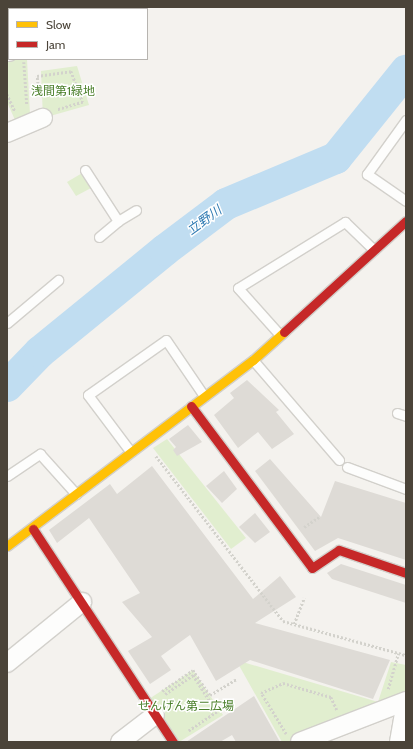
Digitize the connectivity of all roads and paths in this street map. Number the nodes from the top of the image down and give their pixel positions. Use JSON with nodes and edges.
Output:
{"nodes":[{"id":1,"x":22,"y":60,"type":"edge"},
{"id":2,"x":7,"y":94,"type":"edge"},
{"id":3,"x":46,"y":110,"type":"junction"},
{"id":4,"x":27,"y":111,"type":"dead end"},
{"id":5,"x":17,"y":115,"type":"dead end"},
{"id":6,"x":406,"y":120,"type":"edge"},
{"id":7,"x":7,"y":133,"type":"edge"},
{"id":8,"x":84,"y":170,"type":"dead end"},
{"id":9,"x":406,"y":201,"type":"edge"},
{"id":10,"x":136,"y":210,"type":"dead end"},
{"id":11,"x":118,"y":221,"type":"junction"},
{"id":12,"x":406,"y":221,"type":"edge"},
{"id":13,"x":99,"y":237,"type":"dead end"},
{"id":14,"x":375,"y":251,"type":"junction"},
{"id":15,"x":58,"y":280,"type":"dead end"},
{"id":16,"x":7,"y":323,"type":"edge"},
{"id":17,"x":280,"y":336,"type":"junction"},
{"id":18,"x":253,"y":360,"type":"junction"},
{"id":19,"x":204,"y":396,"type":"junction"},
{"id":20,"x":190,"y":406,"type":"junction"},
{"id":21,"x":144,"y":441,"type":"junction"},
{"id":22,"x":130,"y":451,"type":"junction"},
{"id":23,"x":340,"y":460,"type":"dead end"},
{"id":24,"x":347,"y":467,"type":"dead end"},
{"id":25,"x":7,"y":476,"type":"edge"},
{"id":26,"x":406,"y":489,"type":"edge"},
{"id":27,"x":76,"y":494,"type":"junction"},
{"id":28,"x":33,"y":529,"type":"junction"},
{"id":29,"x":7,"y":546,"type":"edge"},
{"id":30,"x":406,"y":573,"type":"edge"},
{"id":31,"x":304,"y":598,"type":"dead end"},
{"id":32,"x":82,"y":602,"type":"junction"},
{"id":33,"x":294,"y":624,"type":"junction"},
{"id":34,"x":398,"y":653,"type":"junction"},
{"id":35,"x":406,"y":655,"type":"edge"},
{"id":36,"x":7,"y":662,"type":"edge"},
{"id":37,"x":237,"y":679,"type":"dead end"},
{"id":38,"x":160,"y":692,"type":"junction"},
{"id":39,"x":387,"y":695,"type":"dead end"},
{"id":40,"x":406,"y":702,"type":"edge"},
{"id":41,"x":151,"y":708,"type":"junction"},
{"id":42,"x":338,"y":714,"type":"dead end"},
{"id":43,"x":184,"y":734,"type":"dead end"},
{"id":44,"x":304,"y":740,"type":"edge"},
{"id":45,"x":120,"y":742,"type":"edge"},
{"id":46,"x":174,"y":742,"type":"edge"},
{"id":47,"x":399,"y":742,"type":"edge"}],
"edges":[{"from":1,"to":4,"type":"path"},
{"from":2,"to":5,"type":"path"},
{"from":3,"to":3,"type":"path"},
{"from":3,"to":7,"type":"street"},
{"from":6,"to":9,"type":"lane"},
{"from":8,"to":11,"type":"lane"},
{"from":10,"to":11,"type":"lane"},
{"from":11,"to":13,"type":"lane"},
{"from":12,"to":14,"type":"street"},
{"from":14,"to":17,"type":"street"},
{"from":14,"to":17,"type":"lane"},
{"from":15,"to":16,"type":"lane"},
{"from":17,"to":18,"type":"street"},
{"from":18,"to":19,"type":"street"},
{"from":18,"to":23,"type":"lane"},
{"from":19,"to":20,"type":"street"},
{"from":19,"to":22,"type":"lane"},
{"from":20,"to":21,"type":"street"},
{"from":20,"to":30,"type":"street"},
{"from":21,"to":22,"type":"street"},
{"from":21,"to":33,"type":"path"},
{"from":22,"to":27,"type":"street"},
{"from":24,"to":26,"type":"lane"},
{"from":25,"to":27,"type":"lane"},
{"from":27,"to":28,"type":"street"},
{"from":28,"to":29,"type":"street"},
{"from":28,"to":32,"type":"street"},
{"from":31,"to":33,"type":"path"},
{"from":32,"to":36,"type":"street"},
{"from":32,"to":41,"type":"street"},
{"from":33,"to":34,"type":"path"},
{"from":34,"to":35,"type":"path"},
{"from":34,"to":39,"type":"path"},
{"from":37,"to":38,"type":"path"},
{"from":38,"to":41,"type":"path"},
{"from":38,"to":43,"type":"path"},
{"from":40,"to":44,"type":"street"},
{"from":40,"to":47,"type":"street"},
{"from":41,"to":45,"type":"street"},
{"from":41,"to":46,"type":"street"},
{"from":42,"to":44,"type":"path"}]}
